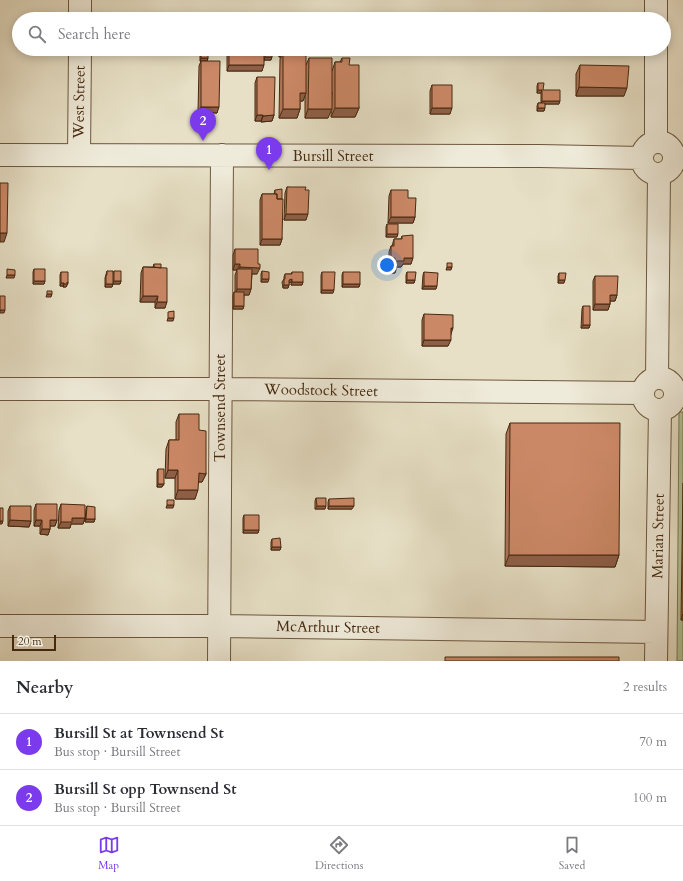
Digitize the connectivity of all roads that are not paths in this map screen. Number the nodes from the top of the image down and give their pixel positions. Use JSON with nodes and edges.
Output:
{"nodes":[{"id":1,"x":80,"y":0,"type":"edge"},
{"id":2,"x":656,"y":0,"type":"edge"},
{"id":3,"x":80,"y":12,"type":"edge"},
{"id":4,"x":656,"y":12,"type":"edge"},
{"id":5,"x":80,"y":56,"type":"edge"},
{"id":6,"x":656,"y":56,"type":"edge"},
{"id":7,"x":656,"y":142,"type":"junction"},
{"id":8,"x":0,"y":154,"type":"edge"},
{"id":9,"x":79,"y":155,"type":"junction"},
{"id":10,"x":222,"y":155,"type":"junction"},
{"id":11,"x":679,"y":157,"type":"edge"},
{"id":12,"x":642,"y":158,"type":"junction"},
{"id":13,"x":659,"y":174,"type":"junction"},
{"id":14,"x":657,"y":378,"type":"junction"},
{"id":15,"x":0,"y":389,"type":"edge"},
{"id":16,"x":220,"y":389,"type":"junction"},
{"id":17,"x":643,"y":393,"type":"junction"},
{"id":18,"x":679,"y":393,"type":"edge"},
{"id":19,"x":660,"y":410,"type":"junction"},
{"id":20,"x":0,"y":626,"type":"edge"},
{"id":21,"x":219,"y":626,"type":"junction"},
{"id":22,"x":656,"y":632,"type":"junction"},
{"id":23,"x":219,"y":661,"type":"edge"},
{"id":24,"x":656,"y":661,"type":"edge"}],
"edges":[{"from":1,"to":3,"type":"street"},
{"from":2,"to":4,"type":"street"},
{"from":5,"to":9,"type":"street","name":"West Street"},
{"from":6,"to":7,"type":"street"},
{"from":7,"to":11,"type":"street"},
{"from":7,"to":12,"type":"street"},
{"from":8,"to":9,"type":"street","name":"Bursill Street"},
{"from":9,"to":10,"type":"street","name":"Bursill Street"},
{"from":10,"to":12,"type":"street","name":"Bursill Street"},
{"from":10,"to":16,"type":"street","name":"Townsend Street"},
{"from":11,"to":13,"type":"street"},
{"from":12,"to":13,"type":"street"},
{"from":13,"to":14,"type":"street"},
{"from":14,"to":17,"type":"street"},
{"from":14,"to":18,"type":"street"},
{"from":15,"to":16,"type":"street","name":"Woodstock Street"},
{"from":16,"to":17,"type":"street","name":"Woodstock Street"},
{"from":16,"to":21,"type":"street","name":"Townsend Street"},
{"from":17,"to":19,"type":"street"},
{"from":18,"to":19,"type":"street"},
{"from":19,"to":22,"type":"street","name":"Marian Street"},
{"from":20,"to":21,"type":"street","name":"McArthur Street"},
{"from":21,"to":22,"type":"street","name":"McArthur Street"},
{"from":21,"to":23,"type":"street","name":"Townsend Street"},
{"from":22,"to":24,"type":"street","name":"Marian Street"}]}
